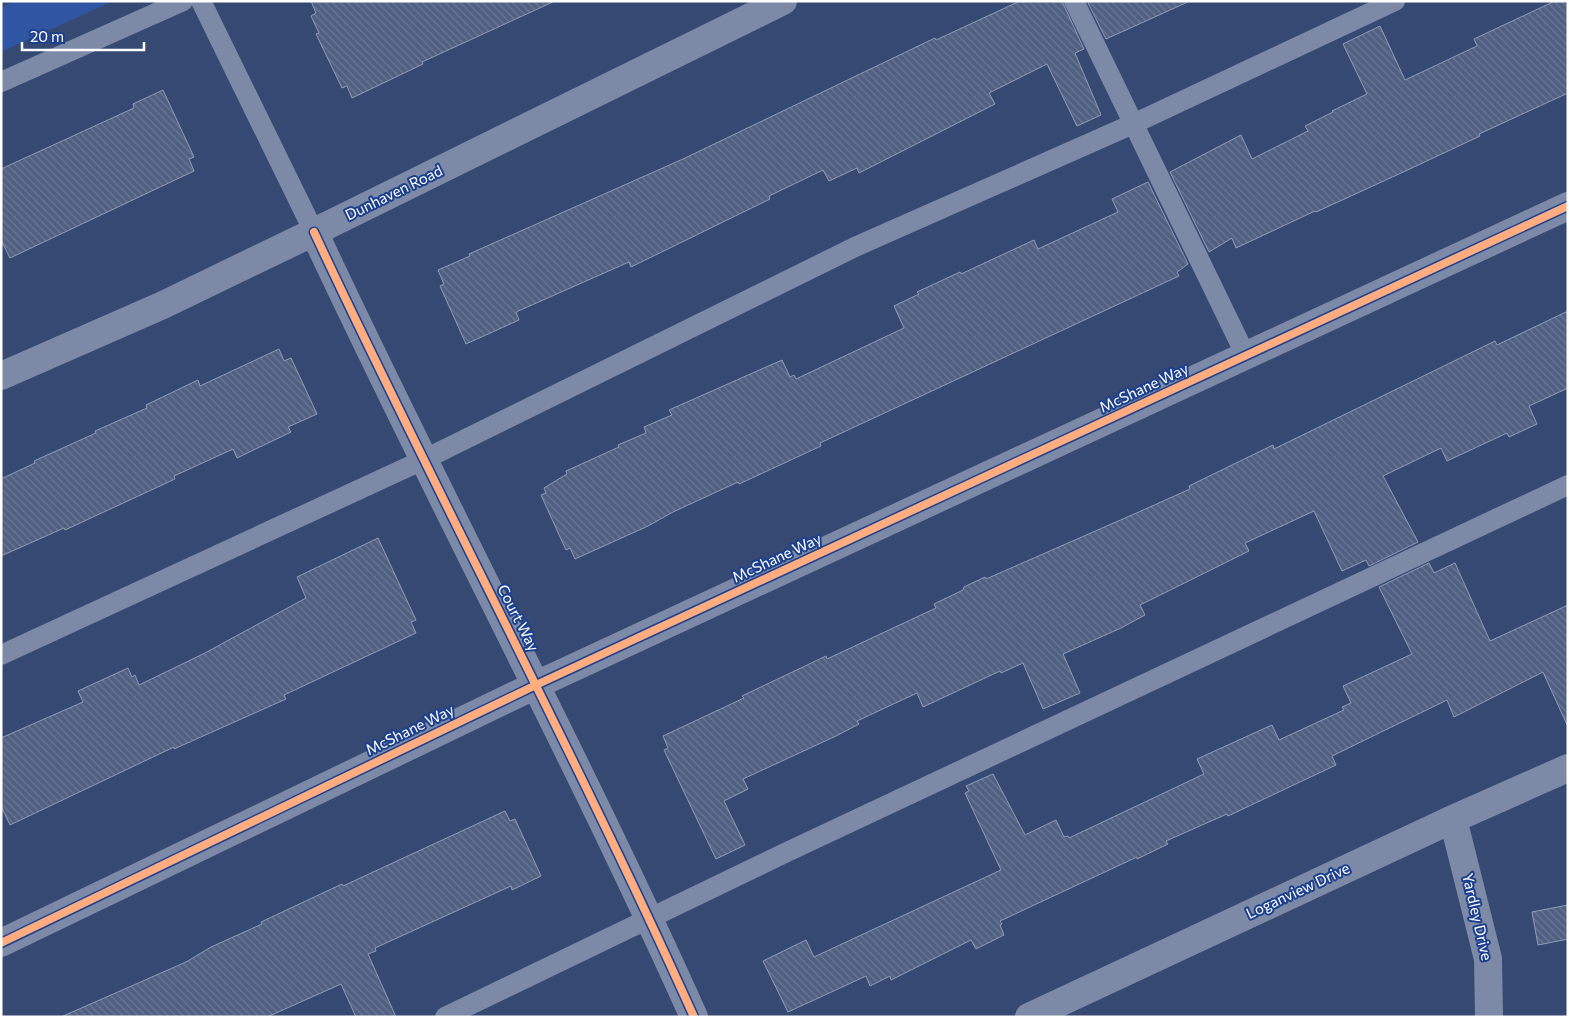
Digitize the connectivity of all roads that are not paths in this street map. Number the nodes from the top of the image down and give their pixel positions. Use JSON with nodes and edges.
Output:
{"nodes":[{"id":1,"x":183,"y":1,"type":"edge"},
{"id":2,"x":201,"y":1,"type":"edge"},
{"id":3,"x":783,"y":1,"type":"edge"},
{"id":4,"x":1074,"y":1,"type":"edge"},
{"id":5,"x":1395,"y":1,"type":"edge"},
{"id":6,"x":1,"y":82,"type":"edge"},
{"id":7,"x":1133,"y":124,"type":"junction"},
{"id":8,"x":1568,"y":206,"type":"edge"},
{"id":9,"x":314,"y":232,"type":"junction"},
{"id":10,"x":1246,"y":356,"type":"junction"},
{"id":11,"x":1,"y":376,"type":"edge"},
{"id":12,"x":423,"y":460,"type":"junction"},
{"id":13,"x":1568,"y":485,"type":"edge"},
{"id":14,"x":1,"y":655,"type":"edge"},
{"id":15,"x":536,"y":685,"type":"junction"},
{"id":16,"x":1568,"y":768,"type":"edge"},
{"id":17,"x":1452,"y":819,"type":"junction"},
{"id":18,"x":650,"y":919,"type":"junction"},
{"id":19,"x":1,"y":943,"type":"edge"},
{"id":20,"x":445,"y":1017,"type":"edge"},
{"id":21,"x":694,"y":1017,"type":"edge"},
{"id":22,"x":1029,"y":1017,"type":"edge"},
{"id":23,"x":1489,"y":1017,"type":"edge"}],
"edges":[{"from":1,"to":6,"type":"lane"},
{"from":2,"to":9,"type":"lane"},
{"from":3,"to":9,"type":"street","name":"Dunhaven Road"},
{"from":4,"to":7,"type":"lane"},
{"from":5,"to":7,"type":"lane"},
{"from":7,"to":10,"type":"lane"},
{"from":7,"to":12,"type":"lane"},
{"from":8,"to":10,"type":"street","name":"McShane Way"},
{"from":9,"to":11,"type":"street","name":"Dunhaven Road"},
{"from":9,"to":12,"type":"street","name":"Court Way"},
{"from":10,"to":15,"type":"street","name":"McShane Way"},
{"from":12,"to":14,"type":"lane"},
{"from":12,"to":15,"type":"street","name":"Court Way"},
{"from":13,"to":18,"type":"lane"},
{"from":15,"to":18,"type":"street","name":"Court Way"},
{"from":15,"to":19,"type":"street","name":"McShane Way"},
{"from":16,"to":17,"type":"street","name":"Loganview Drive"},
{"from":17,"to":22,"type":"street","name":"Loganview Drive"},
{"from":17,"to":23,"type":"street","name":"Yardley Drive"},
{"from":18,"to":20,"type":"lane"},
{"from":18,"to":21,"type":"street","name":"Court Way"}]}
